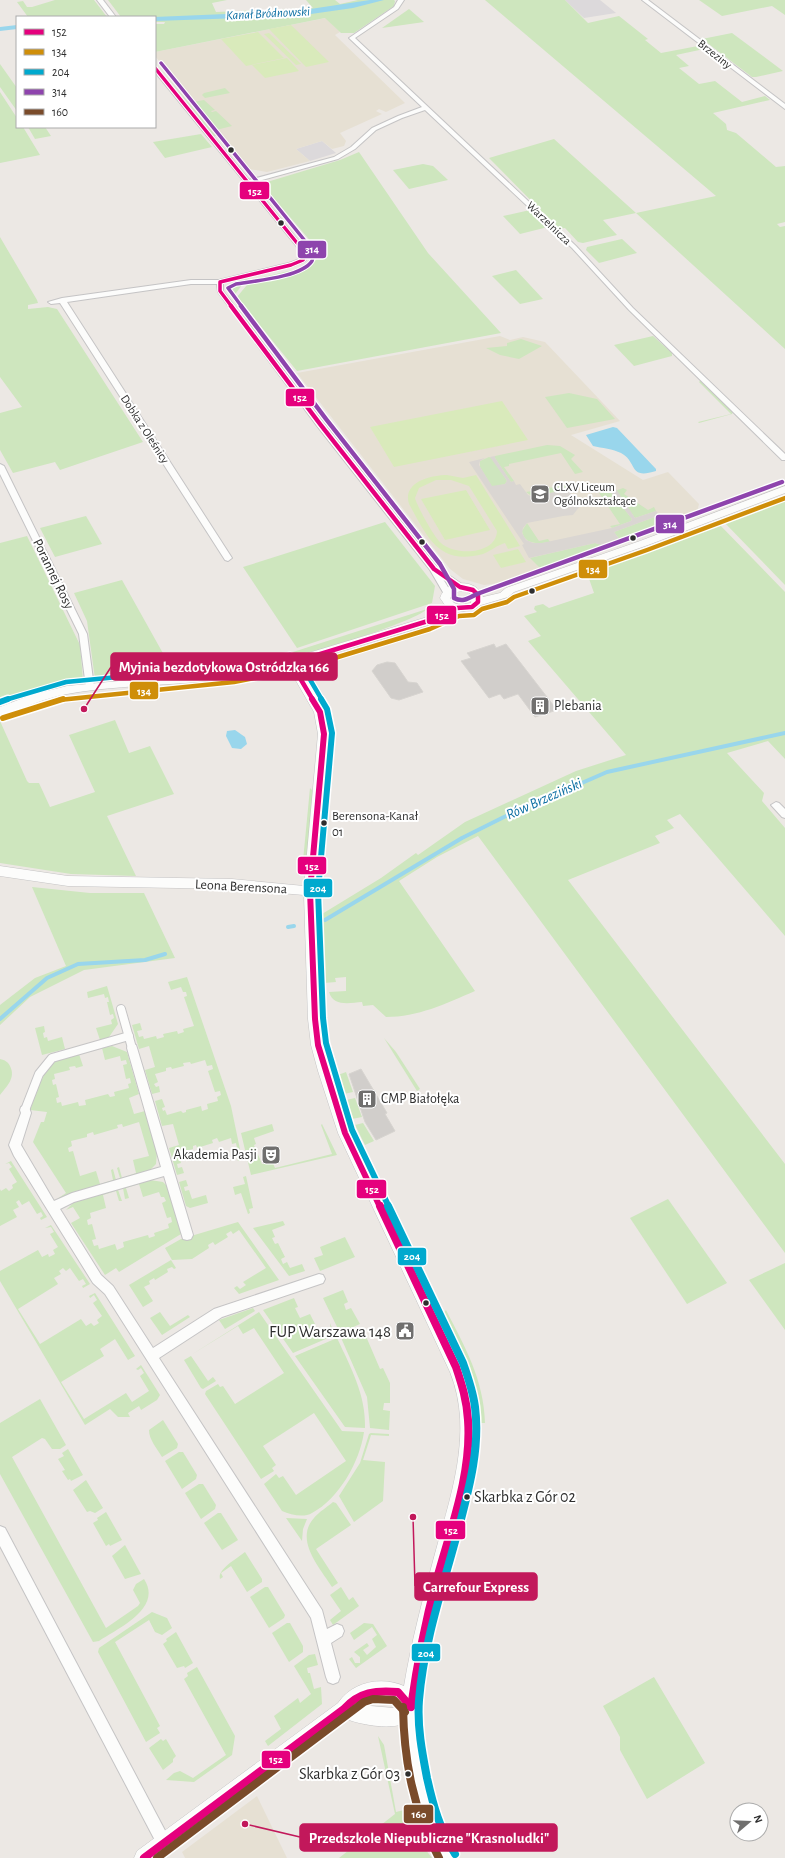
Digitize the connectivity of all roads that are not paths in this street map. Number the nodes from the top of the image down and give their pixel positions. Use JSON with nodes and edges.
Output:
{"nodes":[{"id":1,"x":100,"y":0,"type":"edge"},
{"id":2,"x":401,"y":0,"type":"edge"},
{"id":3,"x":645,"y":0,"type":"edge"},
{"id":4,"x":112,"y":16,"type":"edge"},
{"id":5,"x":156,"y":69,"type":"edge"},
{"id":6,"x":785,"y":107,"type":"edge"},
{"id":7,"x":426,"y":108,"type":"junction"},
{"id":8,"x":247,"y":182,"type":"junction"},
{"id":9,"x":220,"y":282,"type":"junction"},
{"id":10,"x":62,"y":300,"type":"junction"},
{"id":11,"x":52,"y":302,"type":"dead end"},
{"id":12,"x":785,"y":458,"type":"edge"},
{"id":13,"x":0,"y":466,"type":"edge"},
{"id":14,"x":785,"y":489,"type":"edge"},
{"id":15,"x":228,"y":558,"type":"dead end"},
{"id":16,"x":434,"y":568,"type":"junction"},
{"id":17,"x":460,"y":587,"type":"junction"},
{"id":18,"x":473,"y":590,"type":"junction"},
{"id":19,"x":510,"y":590,"type":"junction"},
{"id":20,"x":447,"y":596,"type":"junction"},
{"id":21,"x":478,"y":602,"type":"junction"},
{"id":22,"x":457,"y":608,"type":"junction"},
{"id":23,"x":420,"y":622,"type":"junction"},
{"id":24,"x":291,"y":663,"type":"junction"},
{"id":25,"x":90,"y":687,"type":"junction"},
{"id":26,"x":0,"y":711,"type":"edge"},
{"id":27,"x":776,"y":805,"type":"dead end"},
{"id":28,"x":785,"y":815,"type":"edge"},
{"id":29,"x":0,"y":871,"type":"edge"},
{"id":30,"x":310,"y":891,"type":"junction"},
{"id":31,"x":121,"y":1009,"type":"dead end"},
{"id":32,"x":129,"y":1036,"type":"junction"},
{"id":33,"x":132,"y":1048,"type":"joint"},
{"id":34,"x":25,"y":1110,"type":"joint"},
{"id":35,"x":168,"y":1170,"type":"junction"},
{"id":36,"x":53,"y":1206,"type":"junction"},
{"id":37,"x":187,"y":1235,"type":"dead end"},
{"id":38,"x":319,"y":1279,"type":"dead end"},
{"id":39,"x":151,"y":1356,"type":"junction"},
{"id":40,"x":0,"y":1533,"type":"edge"},
{"id":41,"x":337,"y":1631,"type":"dead end"},
{"id":42,"x":324,"y":1640,"type":"junction"},
{"id":43,"x":333,"y":1677,"type":"dead end"},
{"id":44,"x":411,"y":1707,"type":"junction"},
{"id":45,"x":344,"y":1709,"type":"junction"},
{"id":46,"x":164,"y":1843,"type":"junction"},
{"id":47,"x":144,"y":1858,"type":"edge"},
{"id":48,"x":448,"y":1858,"type":"edge"}],
"edges":[{"from":1,"to":4,"type":"street"},
{"from":2,"to":7,"type":"street","name":"Warzelnicza"},
{"from":3,"to":6,"type":"street","name":"Brzeziny"},
{"from":5,"to":8,"type":"street"},
{"from":7,"to":8,"type":"street"},
{"from":7,"to":12,"type":"street","name":"Warzelnicza"},
{"from":8,"to":9,"type":"street"},
{"from":9,"to":10,"type":"street"},
{"from":9,"to":16,"type":"street"},
{"from":10,"to":11,"type":"street"},
{"from":10,"to":15,"type":"street","name":"Dobka z Oleśnicy"},
{"from":13,"to":25,"type":"street","name":"Porannej Rosy"},
{"from":14,"to":19,"type":"street"},
{"from":16,"to":17,"type":"street"},
{"from":16,"to":20,"type":"street"},
{"from":17,"to":18,"type":"street"},
{"from":17,"to":20,"type":"street"},
{"from":18,"to":19,"type":"street"},
{"from":18,"to":21,"type":"street"},
{"from":19,"to":21,"type":"street"},
{"from":20,"to":22,"type":"street"},
{"from":20,"to":23,"type":"street"},
{"from":21,"to":22,"type":"street"},
{"from":22,"to":23,"type":"street"},
{"from":23,"to":24,"type":"street"},
{"from":24,"to":25,"type":"street"},
{"from":24,"to":30,"type":"street"},
{"from":25,"to":26,"type":"street"},
{"from":27,"to":28,"type":"street"},
{"from":29,"to":30,"type":"street","name":"Leona Berensona"},
{"from":30,"to":44,"type":"street"},
{"from":31,"to":32,"type":"street"},
{"from":32,"to":33,"type":"street"},
{"from":32,"to":34,"type":"street"},
{"from":33,"to":35,"type":"street"},
{"from":34,"to":36,"type":"street"},
{"from":35,"to":36,"type":"street"},
{"from":35,"to":37,"type":"street"},
{"from":36,"to":39,"type":"street"},
{"from":38,"to":39,"type":"street"},
{"from":39,"to":42,"type":"street"},
{"from":40,"to":46,"type":"street"},
{"from":41,"to":42,"type":"street"},
{"from":42,"to":43,"type":"street"},
{"from":44,"to":45,"type":"street"},
{"from":44,"to":45,"type":"street"},
{"from":44,"to":48,"type":"street"},
{"from":45,"to":46,"type":"street"},
{"from":46,"to":47,"type":"street"}]}
